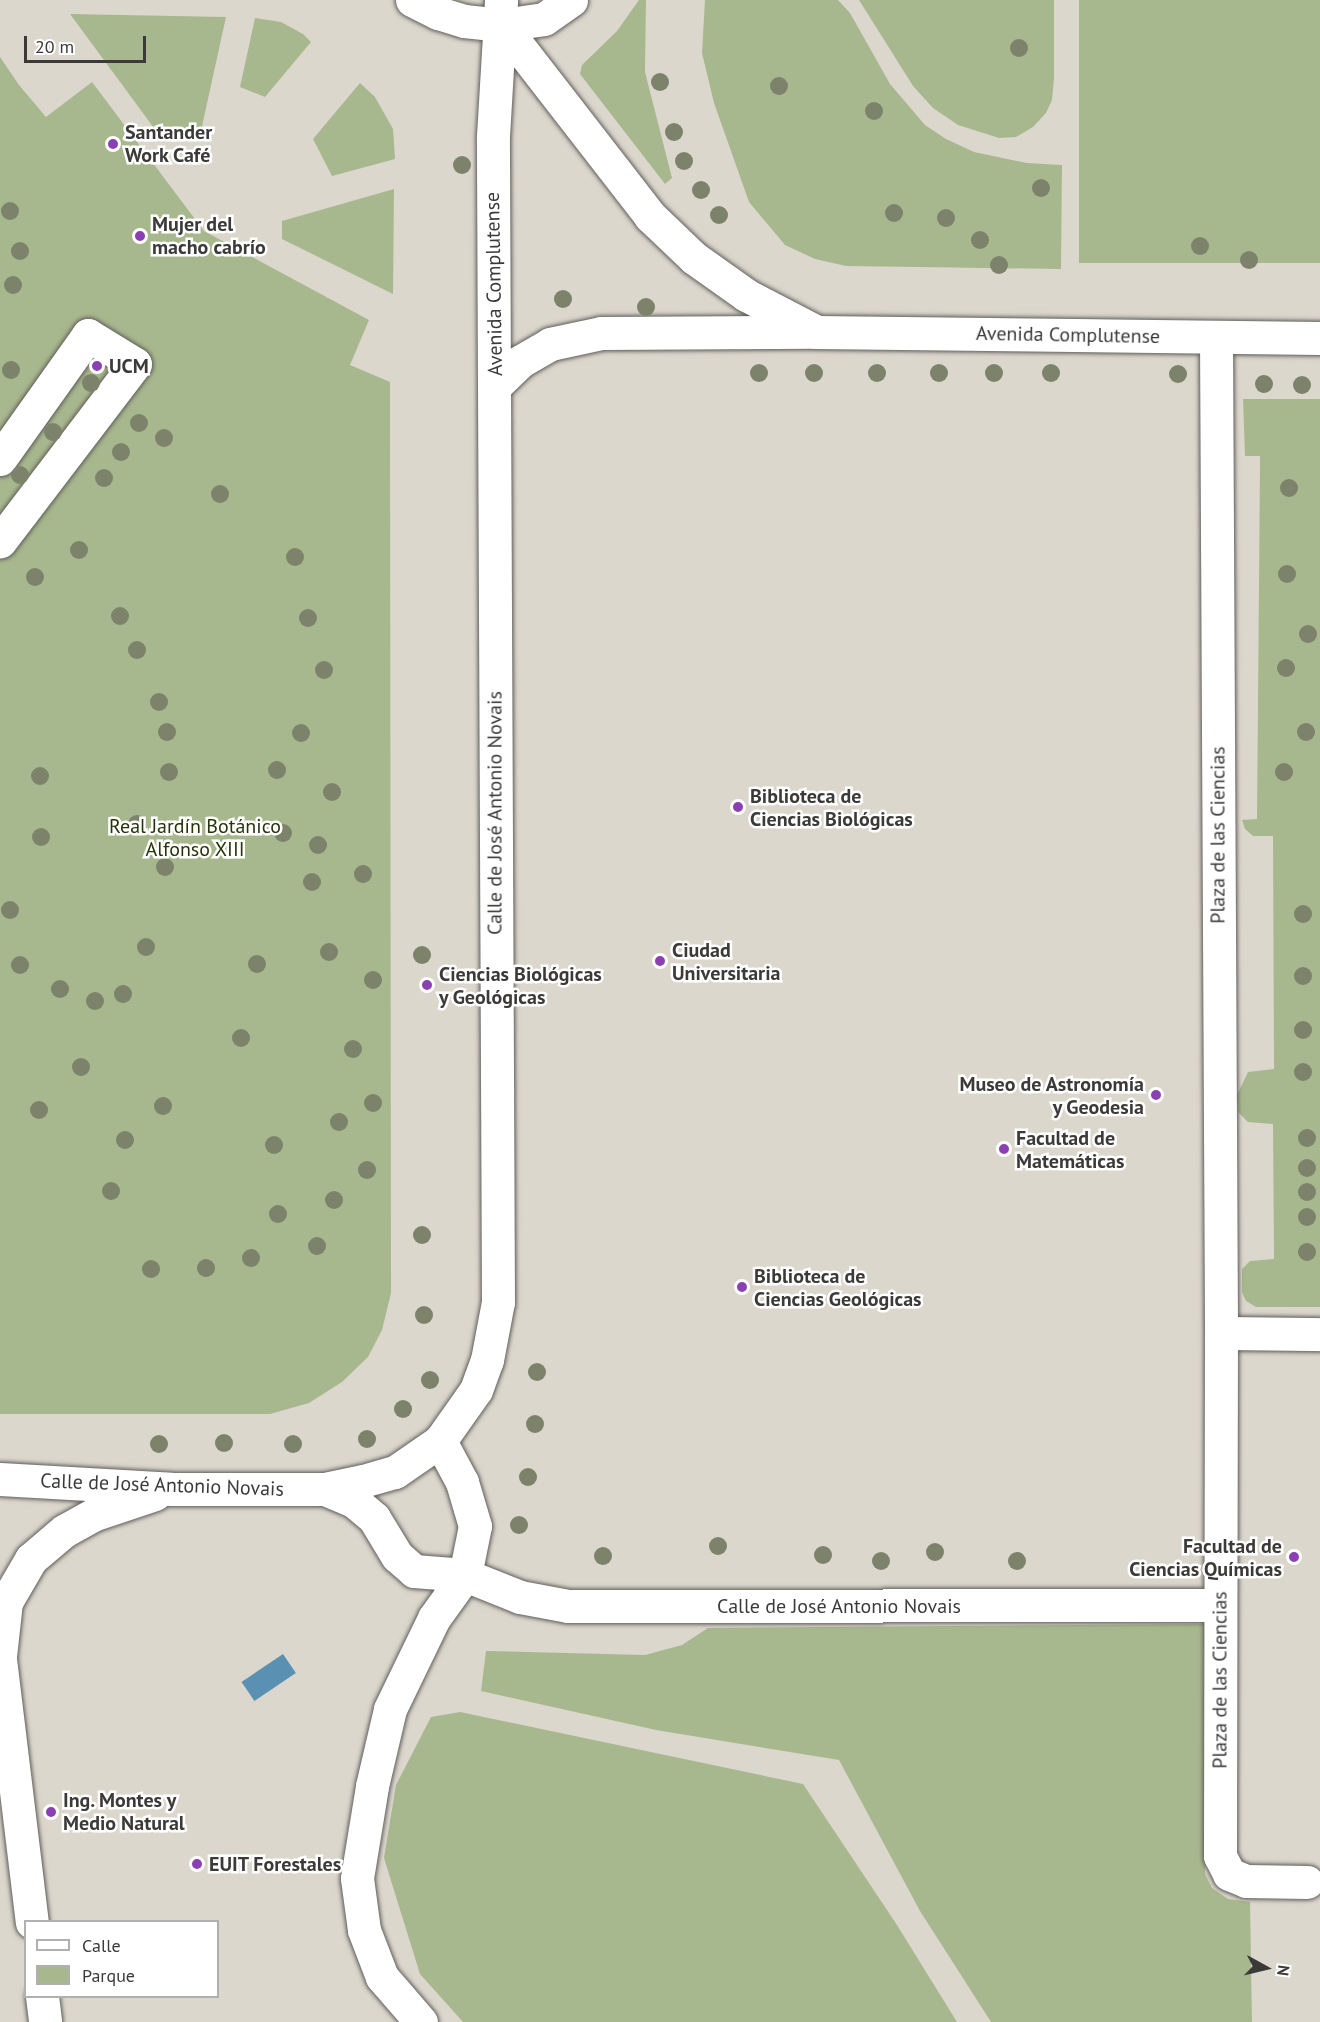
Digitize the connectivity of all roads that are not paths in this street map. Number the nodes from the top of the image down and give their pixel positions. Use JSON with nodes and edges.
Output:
{"nodes":[{"id":1,"x":412,"y":0,"type":"edge"},
{"id":2,"x":571,"y":0,"type":"edge"},
{"id":3,"x":502,"y":12,"type":"edge"},
{"id":4,"x":816,"y":332,"type":"junction"},
{"id":5,"x":1216,"y":337,"type":"junction"},
{"id":6,"x":1320,"y":338,"type":"edge"},
{"id":7,"x":495,"y":386,"type":"junction"},
{"id":8,"x":0,"y":459,"type":"edge"},
{"id":9,"x":0,"y":540,"type":"edge"},
{"id":10,"x":1221,"y":1333,"type":"junction"},
{"id":11,"x":1320,"y":1334,"type":"edge"},
{"id":12,"x":440,"y":1441,"type":"junction"},
{"id":13,"x":0,"y":1479,"type":"edge"},
{"id":14,"x":171,"y":1489,"type":"junction"},
{"id":15,"x":324,"y":1489,"type":"junction"},
{"id":16,"x":465,"y":1575,"type":"junction"},
{"id":17,"x":1219,"y":1605,"type":"junction"},
{"id":18,"x":0,"y":1658,"type":"edge"},
{"id":19,"x":1307,"y":1882,"type":"dead end"},
{"id":20,"x":32,"y":1920,"type":"edge"},
{"id":21,"x":42,"y":1998,"type":"edge"},
{"id":22,"x":45,"y":2022,"type":"edge"},
{"id":23,"x":421,"y":2022,"type":"edge"}],
"edges":[{"from":1,"to":3,"type":"street"},
{"from":2,"to":3,"type":"street"},
{"from":3,"to":4,"type":"street","name":"Avenida Complutense"},
{"from":3,"to":7,"type":"street","name":"Avenida Complutense"},
{"from":4,"to":5,"type":"street","name":"Avenida Complutense"},
{"from":4,"to":7,"type":"street","name":"Avenida Complutense"},
{"from":5,"to":6,"type":"street","name":"Avenida Complutense"},
{"from":5,"to":10,"type":"street","name":"Plaza de las Ciencias"},
{"from":7,"to":12,"type":"street","name":"Calle de José Antonio Novais"},
{"from":8,"to":9,"type":"street"},
{"from":10,"to":11,"type":"street"},
{"from":10,"to":17,"type":"street","name":"Plaza de las Ciencias"},
{"from":12,"to":15,"type":"street","name":"Calle de José Antonio Novais"},
{"from":12,"to":16,"type":"street"},
{"from":13,"to":14,"type":"street","name":"Calle de José Antonio Novais"},
{"from":14,"to":15,"type":"street","name":"Calle de José Antonio Novais"},
{"from":14,"to":18,"type":"street"},
{"from":15,"to":16,"type":"street","name":"Calle de José Antonio Novais"},
{"from":16,"to":17,"type":"street","name":"Calle de José Antonio Novais"},
{"from":16,"to":23,"type":"street"},
{"from":17,"to":19,"type":"street","name":"Plaza de las Ciencias"},
{"from":18,"to":20,"type":"street"},
{"from":21,"to":22,"type":"street"}]}
